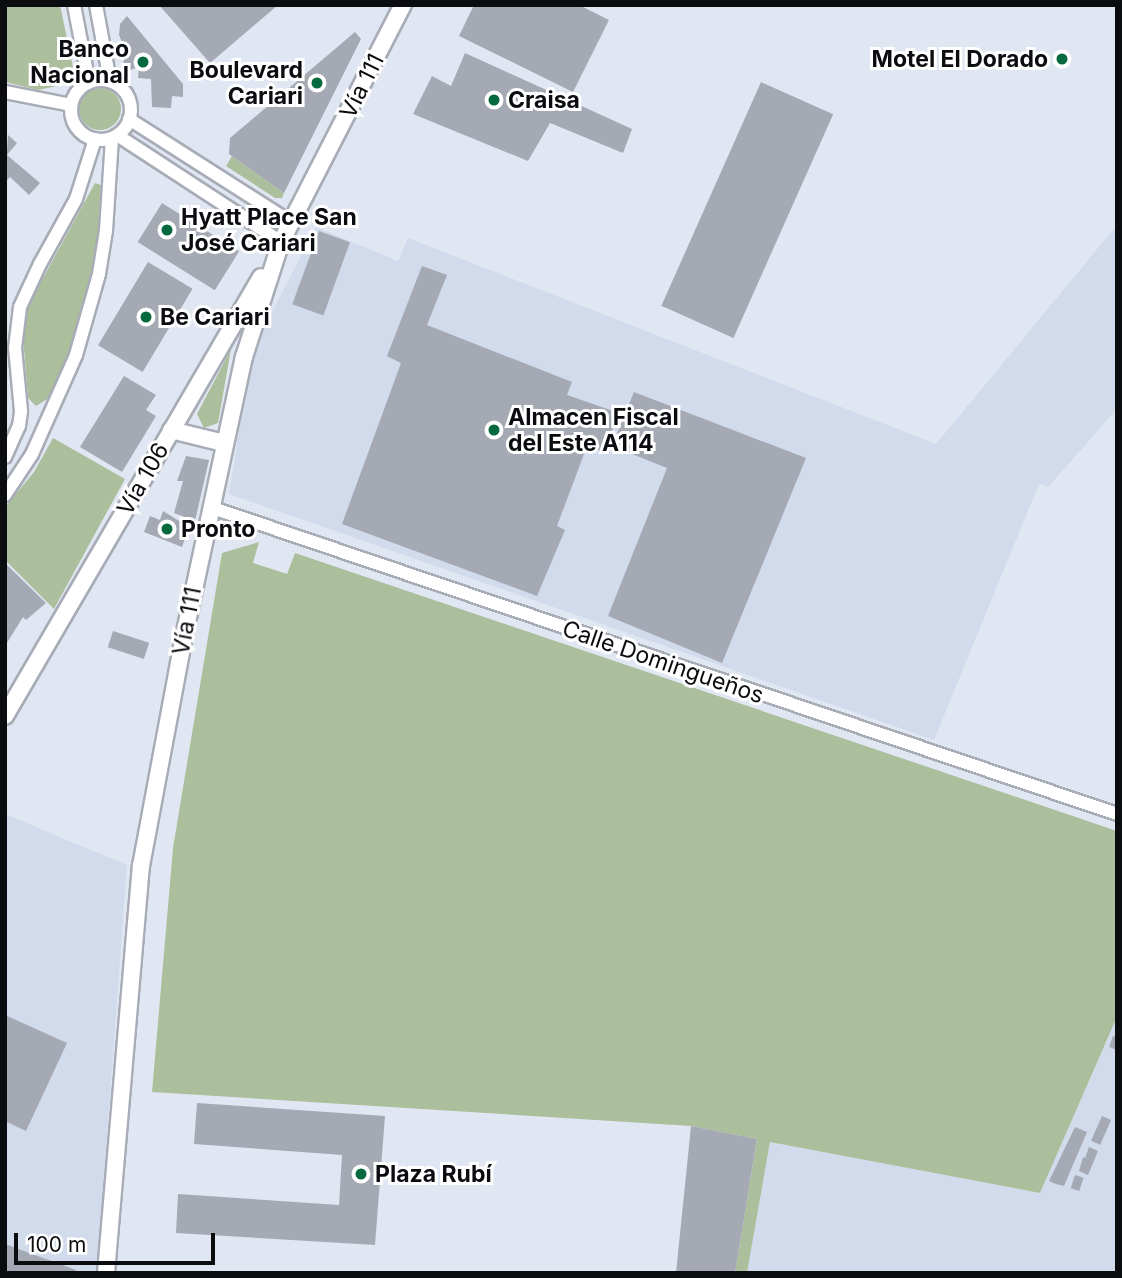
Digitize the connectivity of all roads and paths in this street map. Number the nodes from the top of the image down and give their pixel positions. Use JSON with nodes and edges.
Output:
{"nodes":[{"id":1,"x":74,"y":5,"type":"edge"},
{"id":2,"x":96,"y":5,"type":"edge"},
{"id":3,"x":402,"y":5,"type":"edge"},
{"id":4,"x":110,"y":81,"type":"junction"},
{"id":5,"x":89,"y":83,"type":"junction"},
{"id":6,"x":5,"y":92,"type":"edge"},
{"id":7,"x":71,"y":105,"type":"junction"},
{"id":8,"x":130,"y":119,"type":"junction"},
{"id":9,"x":114,"y":137,"type":"junction"},
{"id":10,"x":95,"y":139,"type":"junction"},
{"id":11,"x":292,"y":223,"type":"junction"},
{"id":12,"x":281,"y":242,"type":"junction"},
{"id":13,"x":19,"y":426,"type":"junction"},
{"id":14,"x":171,"y":430,"type":"junction"},
{"id":15,"x":40,"y":433,"type":"junction"},
{"id":16,"x":224,"y":443,"type":"junction"},
{"id":17,"x":5,"y":457,"type":"edge"},
{"id":18,"x":5,"y":495,"type":"edge"},
{"id":19,"x":210,"y":507,"type":"junction"},
{"id":20,"x":5,"y":716,"type":"edge"},
{"id":21,"x":1117,"y":814,"type":"edge"},
{"id":22,"x":106,"y":1273,"type":"edge"}],
"edges":[{"from":1,"to":5,"type":"street"},
{"from":2,"to":4,"type":"street"},
{"from":3,"to":11,"type":"main road","name":"Vía 111"},
{"from":4,"to":5,"type":"street"},
{"from":4,"to":8,"type":"street"},
{"from":5,"to":7,"type":"street"},
{"from":6,"to":7,"type":"street"},
{"from":7,"to":10,"type":"street"},
{"from":8,"to":9,"type":"street"},
{"from":8,"to":11,"type":"street"},
{"from":9,"to":10,"type":"street"},
{"from":9,"to":12,"type":"street"},
{"from":9,"to":15,"type":"street"},
{"from":10,"to":13,"type":"street"},
{"from":11,"to":12,"type":"main road","name":"Vía 111"},
{"from":12,"to":14,"type":"main road","name":"Vía 106"},
{"from":12,"to":16,"type":"main road","name":"Vía 111"},
{"from":13,"to":15,"type":"street"},
{"from":13,"to":17,"type":"street"},
{"from":14,"to":16,"type":"main road"},
{"from":14,"to":20,"type":"main road","name":"Vía 106"},
{"from":15,"to":18,"type":"street"},
{"from":16,"to":19,"type":"main road","name":"Vía 111"},
{"from":19,"to":21,"type":"street","name":"Calle Domingueños"},
{"from":19,"to":22,"type":"main road","name":"Vía 111"}]}
